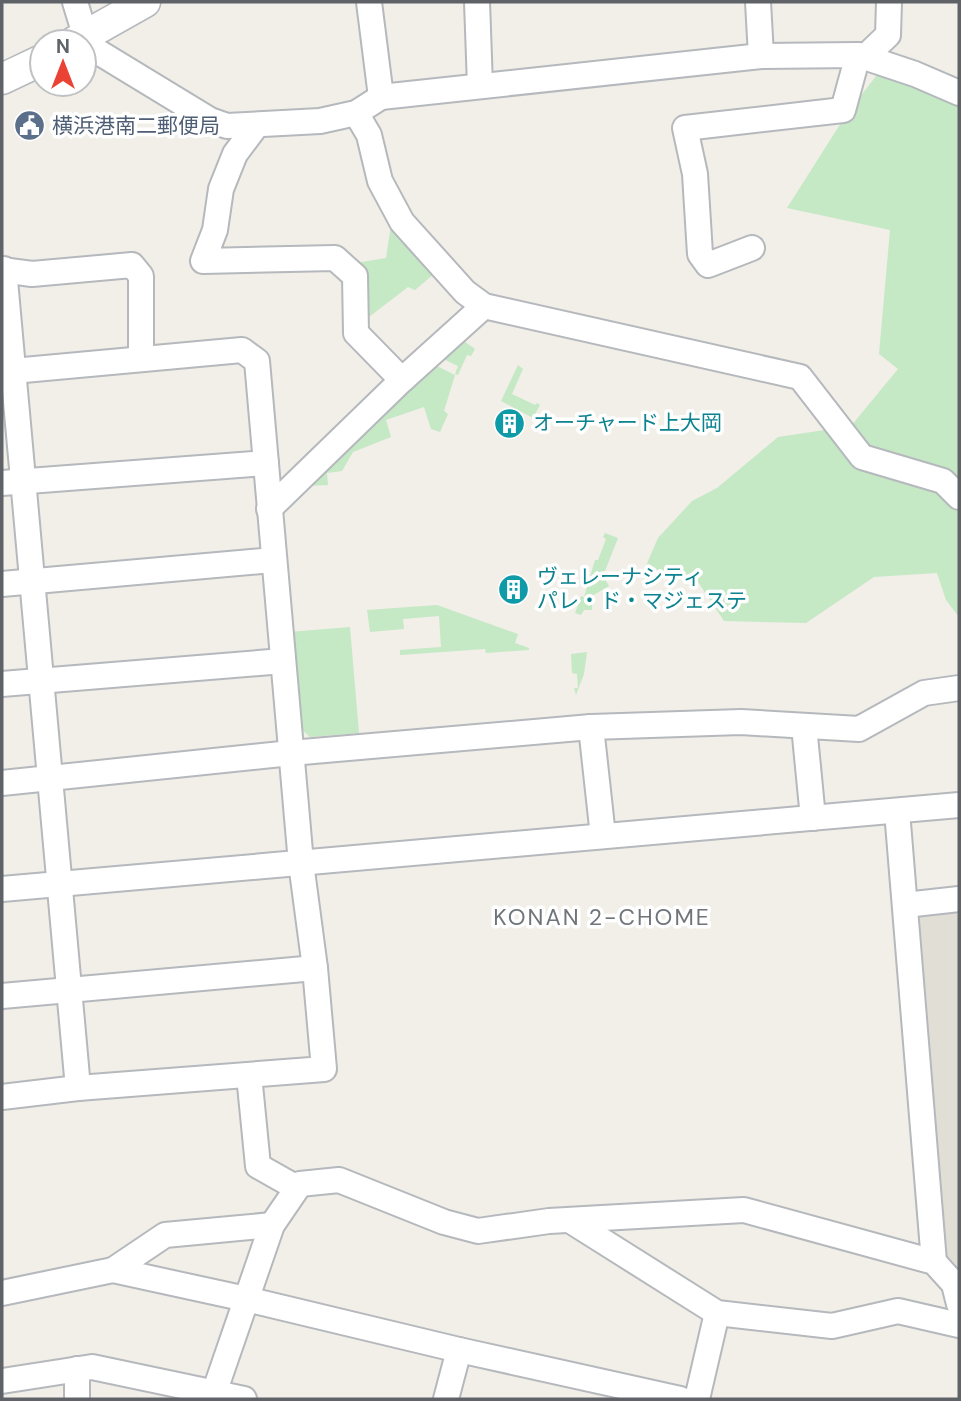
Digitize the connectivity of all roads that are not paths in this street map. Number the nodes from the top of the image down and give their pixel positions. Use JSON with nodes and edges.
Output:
{"nodes":[{"id":1,"x":75,"y":2,"type":"edge"},
{"id":2,"x":145,"y":2,"type":"edge"},
{"id":3,"x":369,"y":2,"type":"edge"},
{"id":4,"x":477,"y":2,"type":"edge"},
{"id":5,"x":758,"y":2,"type":"edge"},
{"id":6,"x":889,"y":2,"type":"edge"},
{"id":7,"x":79,"y":28,"type":"edge"},
{"id":8,"x":98,"y":29,"type":"edge"},
{"id":9,"x":98,"y":52,"type":"edge"},
{"id":10,"x":761,"y":56,"type":"junction"},
{"id":11,"x":861,"y":56,"type":"junction"},
{"id":12,"x":28,"y":67,"type":"edge"},
{"id":13,"x":2,"y":79,"type":"edge"},
{"id":14,"x":480,"y":86,"type":"junction"},
{"id":15,"x":959,"y":93,"type":"edge"},
{"id":16,"x":381,"y":97,"type":"junction"},
{"id":17,"x":356,"y":113,"type":"junction"},
{"id":18,"x":256,"y":126,"type":"junction"},
{"id":19,"x":752,"y":248,"type":"dead end"},
{"id":20,"x":3,"y":269,"type":"edge"},
{"id":21,"x":484,"y":306,"type":"junction"},
{"id":22,"x":141,"y":359,"type":"junction"},
{"id":23,"x":7,"y":372,"type":"edge"},
{"id":24,"x":402,"y":380,"type":"junction"},
{"id":25,"x":266,"y":463,"type":"junction"},
{"id":26,"x":12,"y":482,"type":"edge"},
{"id":27,"x":959,"y":497,"type":"edge"},
{"id":28,"x":269,"y":509,"type":"junction"},
{"id":29,"x":273,"y":560,"type":"junction"},
{"id":30,"x":32,"y":581,"type":"junction"},
{"id":31,"x":2,"y":583,"type":"edge"},
{"id":32,"x":283,"y":661,"type":"junction"},
{"id":33,"x":41,"y":681,"type":"junction"},
{"id":34,"x":2,"y":684,"type":"edge"},
{"id":35,"x":959,"y":688,"type":"edge"},
{"id":36,"x":804,"y":726,"type":"junction"},
{"id":37,"x":591,"y":727,"type":"junction"},
{"id":38,"x":291,"y":753,"type":"junction"},
{"id":39,"x":50,"y":779,"type":"junction"},
{"id":40,"x":2,"y":783,"type":"edge"},
{"id":41,"x":959,"y":805,"type":"edge"},
{"id":42,"x":897,"y":811,"type":"junction"},
{"id":43,"x":813,"y":818,"type":"junction"},
{"id":44,"x":603,"y":836,"type":"junction"},
{"id":45,"x":301,"y":863,"type":"junction"},
{"id":46,"x":59,"y":884,"type":"junction"},
{"id":47,"x":2,"y":889,"type":"edge"},
{"id":48,"x":959,"y":900,"type":"edge"},
{"id":49,"x":905,"y":905,"type":"junction"},
{"id":50,"x":315,"y":968,"type":"junction"},
{"id":51,"x":69,"y":990,"type":"junction"},
{"id":52,"x":2,"y":996,"type":"edge"},
{"id":53,"x":249,"y":1075,"type":"junction"},
{"id":54,"x":78,"y":1088,"type":"junction"},
{"id":55,"x":2,"y":1097,"type":"edge"},
{"id":56,"x":297,"y":1188,"type":"junction"},
{"id":57,"x":571,"y":1221,"type":"junction"},
{"id":58,"x":272,"y":1225,"type":"junction"},
{"id":59,"x":934,"y":1262,"type":"junction"},
{"id":60,"x":113,"y":1270,"type":"junction"},
{"id":61,"x":2,"y":1293,"type":"edge"},
{"id":62,"x":246,"y":1298,"type":"junction"},
{"id":63,"x":959,"y":1304,"type":"edge"},
{"id":64,"x":717,"y":1313,"type":"junction"},
{"id":65,"x":959,"y":1325,"type":"edge"},
{"id":66,"x":459,"y":1350,"type":"junction"},
{"id":67,"x":78,"y":1369,"type":"junction"},
{"id":68,"x":2,"y":1381,"type":"edge"},
{"id":69,"x":212,"y":1396,"type":"edge"},
{"id":70,"x":77,"y":1399,"type":"edge"},
{"id":71,"x":244,"y":1399,"type":"edge"},
{"id":72,"x":446,"y":1399,"type":"edge"},
{"id":73,"x":680,"y":1399,"type":"edge"},
{"id":74,"x":697,"y":1399,"type":"edge"}],
"edges":[{"from":1,"to":7,"type":"street"},
{"from":2,"to":8,"type":"street"},
{"from":3,"to":16,"type":"street"},
{"from":4,"to":14,"type":"street"},
{"from":5,"to":10,"type":"street"},
{"from":6,"to":11,"type":"street"},
{"from":9,"to":18,"type":"street"},
{"from":10,"to":11,"type":"street"},
{"from":10,"to":14,"type":"street"},
{"from":11,"to":15,"type":"street"},
{"from":11,"to":19,"type":"street"},
{"from":12,"to":13,"type":"street"},
{"from":14,"to":16,"type":"street"},
{"from":16,"to":17,"type":"street"},
{"from":17,"to":18,"type":"street"},
{"from":17,"to":21,"type":"street"},
{"from":18,"to":24,"type":"street"},
{"from":20,"to":22,"type":"street"},
{"from":20,"to":23,"type":"street"},
{"from":21,"to":24,"type":"street"},
{"from":21,"to":27,"type":"street"},
{"from":22,"to":23,"type":"street"},
{"from":22,"to":25,"type":"street"},
{"from":23,"to":26,"type":"street"},
{"from":24,"to":28,"type":"street"},
{"from":25,"to":26,"type":"street"},
{"from":25,"to":28,"type":"street"},
{"from":26,"to":30,"type":"street"},
{"from":28,"to":29,"type":"street"},
{"from":29,"to":30,"type":"street"},
{"from":29,"to":32,"type":"street"},
{"from":30,"to":31,"type":"street"},
{"from":30,"to":33,"type":"street"},
{"from":32,"to":33,"type":"street"},
{"from":32,"to":38,"type":"street"},
{"from":33,"to":34,"type":"street"},
{"from":33,"to":39,"type":"street"},
{"from":35,"to":36,"type":"street"},
{"from":36,"to":37,"type":"street"},
{"from":36,"to":43,"type":"street"},
{"from":37,"to":38,"type":"street"},
{"from":37,"to":44,"type":"street"},
{"from":38,"to":39,"type":"street"},
{"from":38,"to":45,"type":"street"},
{"from":39,"to":40,"type":"street"},
{"from":39,"to":46,"type":"street"},
{"from":41,"to":42,"type":"street"},
{"from":42,"to":43,"type":"street"},
{"from":42,"to":49,"type":"street"},
{"from":43,"to":44,"type":"street"},
{"from":44,"to":45,"type":"street"},
{"from":45,"to":46,"type":"street"},
{"from":45,"to":50,"type":"street"},
{"from":46,"to":47,"type":"street"},
{"from":46,"to":51,"type":"street"},
{"from":48,"to":49,"type":"street"},
{"from":49,"to":59,"type":"street"},
{"from":50,"to":51,"type":"street"},
{"from":50,"to":53,"type":"street"},
{"from":51,"to":52,"type":"street"},
{"from":51,"to":54,"type":"street"},
{"from":53,"to":54,"type":"street"},
{"from":53,"to":56,"type":"street"},
{"from":54,"to":55,"type":"street"},
{"from":56,"to":57,"type":"street"},
{"from":56,"to":58,"type":"street"},
{"from":57,"to":59,"type":"street"},
{"from":57,"to":64,"type":"street"},
{"from":58,"to":60,"type":"street"},
{"from":58,"to":62,"type":"street"},
{"from":59,"to":63,"type":"street"},
{"from":60,"to":61,"type":"street"},
{"from":60,"to":62,"type":"street"},
{"from":62,"to":66,"type":"street"},
{"from":62,"to":69,"type":"street"},
{"from":64,"to":65,"type":"street"},
{"from":64,"to":74,"type":"street"},
{"from":66,"to":72,"type":"street"},
{"from":66,"to":73,"type":"street"},
{"from":67,"to":68,"type":"street"},
{"from":67,"to":69,"type":"street"},
{"from":67,"to":70,"type":"street"},
{"from":69,"to":71,"type":"street"}]}
